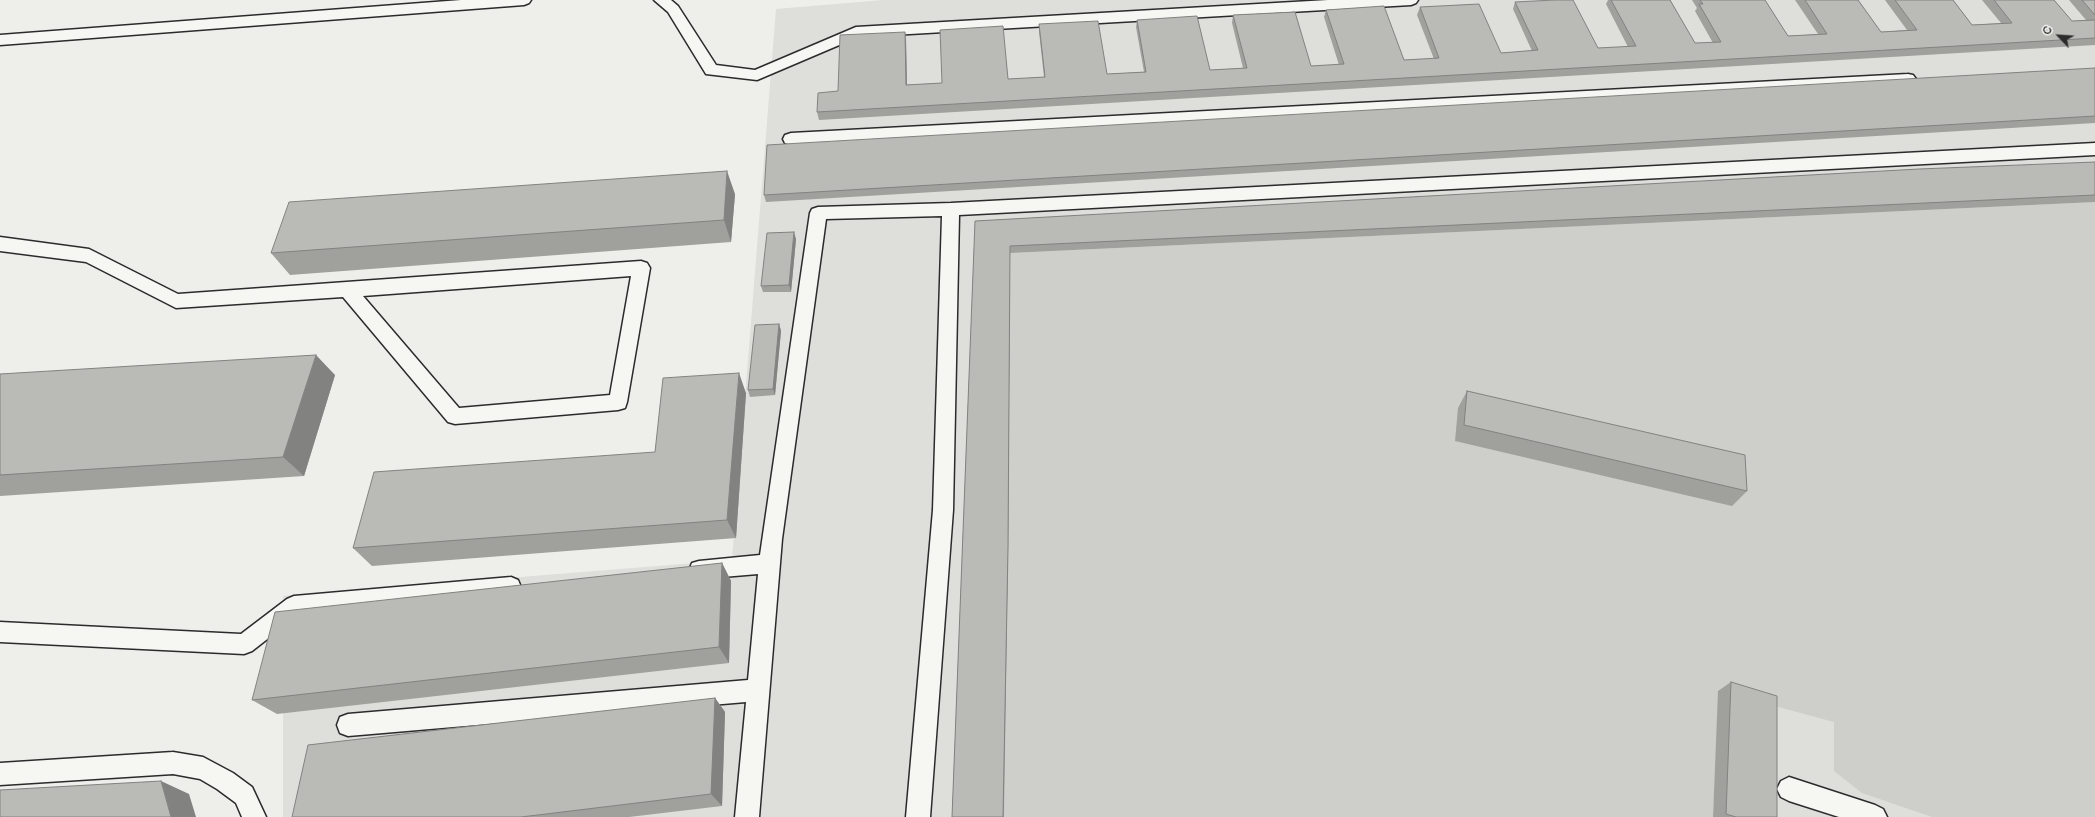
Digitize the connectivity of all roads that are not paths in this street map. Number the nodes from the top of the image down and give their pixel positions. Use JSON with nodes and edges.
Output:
{"nodes":[{"id":1,"x":524,"y":0,"type":"edge"},
{"id":2,"x":661,"y":0,"type":"edge"},
{"id":3,"x":1411,"y":0,"type":"edge"},
{"id":4,"x":0,"y":40,"type":"edge"},
{"id":5,"x":1920,"y":79,"type":"edge"},
{"id":6,"x":791,"y":139,"type":"dead end"},
{"id":7,"x":2095,"y":149,"type":"edge"},
{"id":8,"x":951,"y":209,"type":"junction"},
{"id":9,"x":0,"y":244,"type":"edge"},
{"id":10,"x":348,"y":290,"type":"junction"},
{"id":11,"x":770,"y":564,"type":"junction"},
{"id":12,"x":682,"y":571,"type":"edge"},
{"id":13,"x":532,"y":585,"type":"edge"},
{"id":14,"x":0,"y":632,"type":"edge"},
{"id":15,"x":757,"y":690,"type":"junction"},
{"id":16,"x":348,"y":725,"type":"dead end"},
{"id":17,"x":0,"y":774,"type":"edge"},
{"id":18,"x":1789,"y":789,"type":"dead end"},
{"id":19,"x":254,"y":817,"type":"edge"},
{"id":20,"x":747,"y":817,"type":"edge"},
{"id":21,"x":918,"y":817,"type":"edge"},
{"id":22,"x":1875,"y":817,"type":"edge"}],
"edges":[{"from":1,"to":4,"type":"lane"},
{"from":2,"to":3,"type":"lane"},
{"from":5,"to":6,"type":"lane"},
{"from":7,"to":8,"type":"lane"},
{"from":8,"to":11,"type":"lane"},
{"from":8,"to":21,"type":"lane"},
{"from":9,"to":10,"type":"lane"},
{"from":10,"to":10,"type":"lane"},
{"from":11,"to":12,"type":"lane"},
{"from":11,"to":15,"type":"lane"},
{"from":13,"to":14,"type":"lane"},
{"from":15,"to":16,"type":"lane"},
{"from":15,"to":20,"type":"lane"},
{"from":17,"to":19,"type":"lane"},
{"from":18,"to":22,"type":"lane"}]}
